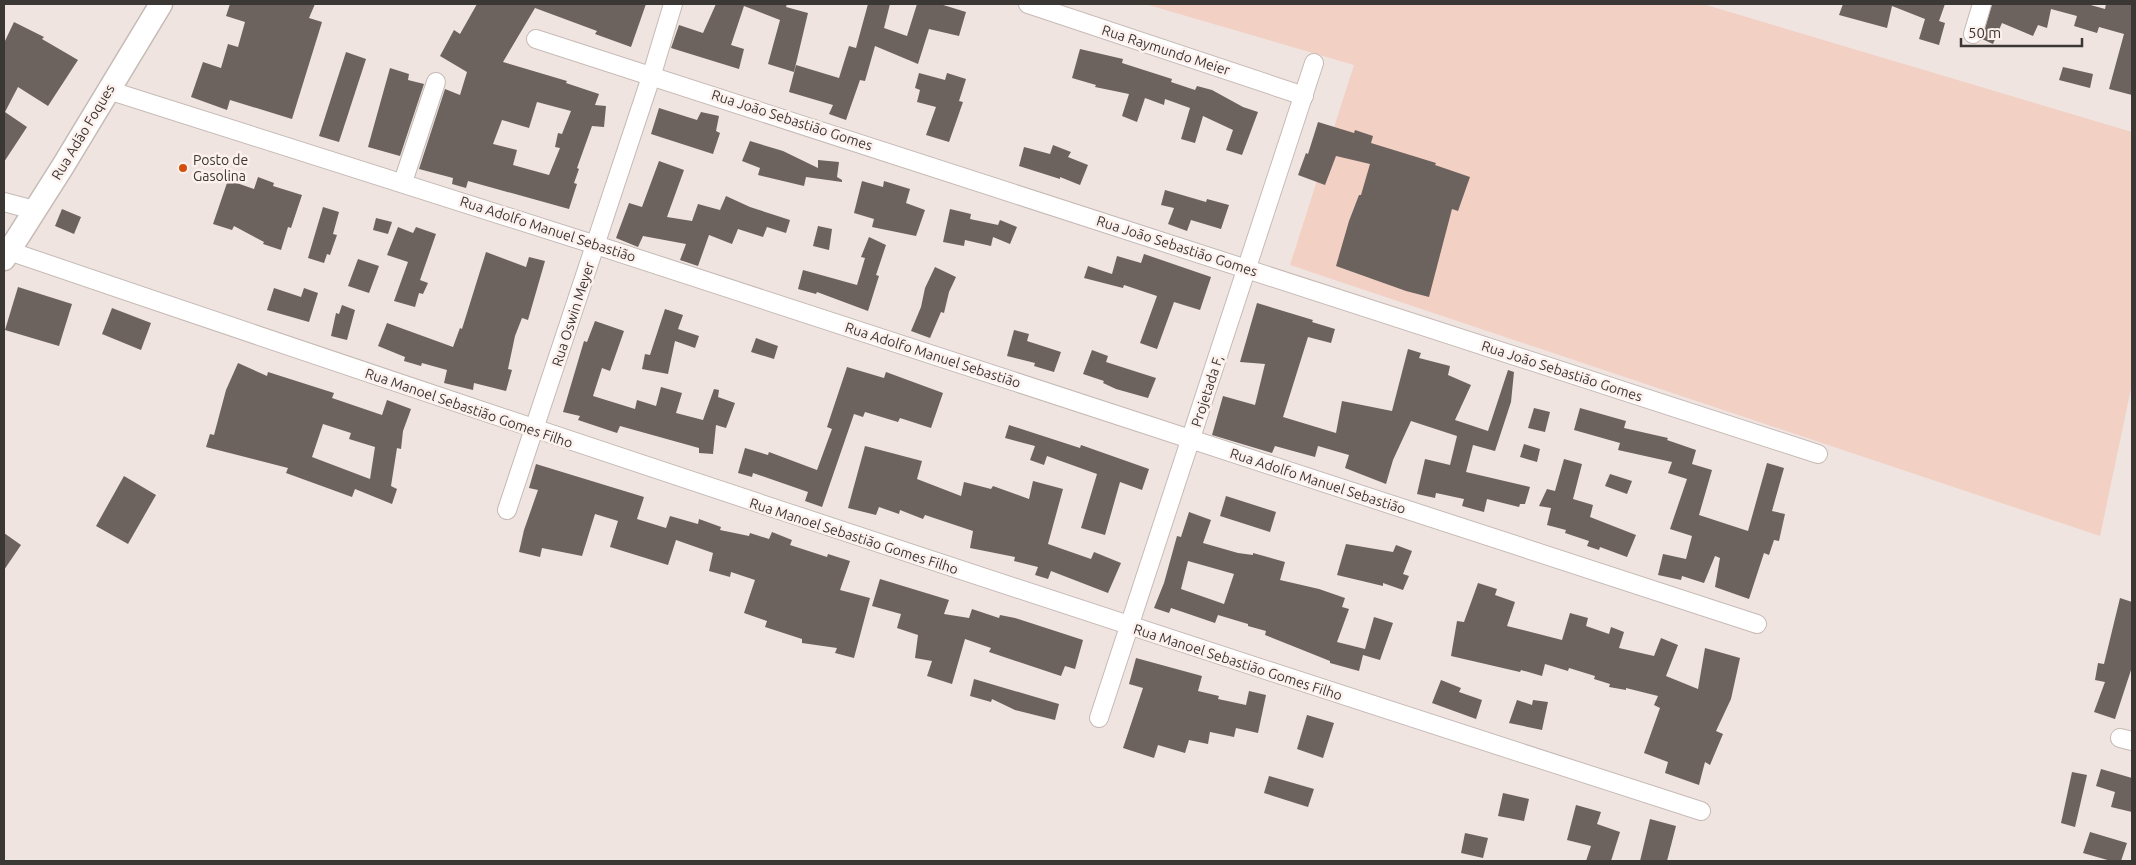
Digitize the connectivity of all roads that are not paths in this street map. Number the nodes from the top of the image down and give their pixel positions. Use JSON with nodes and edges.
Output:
{"nodes":[{"id":1,"x":161,"y":4,"type":"edge"},
{"id":2,"x":673,"y":4,"type":"edge"},
{"id":3,"x":1028,"y":4,"type":"edge"},
{"id":4,"x":1982,"y":4,"type":"edge"},
{"id":5,"x":1973,"y":34,"type":"dead end"},
{"id":6,"x":536,"y":39,"type":"dead end"},
{"id":7,"x":1314,"y":63,"type":"dead end"},
{"id":8,"x":652,"y":74,"type":"junction"},
{"id":9,"x":436,"y":82,"type":"dead end"},
{"id":10,"x":108,"y":90,"type":"junction"},
{"id":11,"x":1304,"y":96,"type":"junction"},
{"id":12,"x":403,"y":182,"type":"junction"},
{"id":13,"x":4,"y":202,"type":"edge"},
{"id":14,"x":34,"y":210,"type":"junction"},
{"id":15,"x":596,"y":244,"type":"junction"},
{"id":16,"x":6,"y":255,"type":"edge"},
{"id":17,"x":1247,"y":269,"type":"junction"},
{"id":18,"x":535,"y":430,"type":"junction"},
{"id":19,"x":1191,"y":439,"type":"junction"},
{"id":20,"x":1818,"y":454,"type":"dead end"},
{"id":21,"x":507,"y":510,"type":"dead end"},
{"id":22,"x":1757,"y":624,"type":"dead end"},
{"id":23,"x":1129,"y":627,"type":"junction"},
{"id":24,"x":1099,"y":718,"type":"dead end"},
{"id":25,"x":1701,"y":811,"type":"dead end"}],
"edges":[{"from":1,"to":10,"type":"main road","name":"Rua Adão Foques"},
{"from":2,"to":8,"type":"street","name":"Rua Oswin Meyer"},
{"from":3,"to":11,"type":"street","name":"Rua Raymundo Meier"},
{"from":4,"to":5,"type":"street"},
{"from":6,"to":8,"type":"street","name":"Rua João Sebastião Gomes"},
{"from":7,"to":11,"type":"street","name":"Projetada F,"},
{"from":8,"to":15,"type":"street","name":"Rua Oswin Meyer"},
{"from":8,"to":17,"type":"street","name":"Rua João Sebastião Gomes"},
{"from":9,"to":12,"type":"street"},
{"from":10,"to":12,"type":"street","name":"Rua Adolfo Manuel Sebastião"},
{"from":10,"to":14,"type":"main road","name":"Rua Adão Foques"},
{"from":11,"to":17,"type":"street","name":"Projetada F,"},
{"from":12,"to":15,"type":"street","name":"Rua Adolfo Manuel Sebastião"},
{"from":13,"to":14,"type":"street"},
{"from":14,"to":16,"type":"main road","name":"Rua Adão Foques"},
{"from":15,"to":18,"type":"street","name":"Rua Oswin Meyer"},
{"from":15,"to":19,"type":"street","name":"Rua Adolfo Manuel Sebastião"},
{"from":16,"to":18,"type":"street","name":"Rua Manoel Sebastião Gomes Filho"},
{"from":17,"to":19,"type":"street","name":"Projetada F,"},
{"from":17,"to":20,"type":"street","name":"Rua João Sebastião Gomes"},
{"from":18,"to":21,"type":"street","name":"Rua Oswin Meyer"},
{"from":18,"to":23,"type":"street","name":"Rua Manoel Sebastião Gomes Filho"},
{"from":19,"to":22,"type":"street","name":"Rua Adolfo Manuel Sebastião"},
{"from":19,"to":23,"type":"street","name":"Projetada F,"},
{"from":23,"to":24,"type":"street","name":"Projetada F,"},
{"from":23,"to":25,"type":"street","name":"Rua Manoel Sebastião Gomes Filho"}]}
